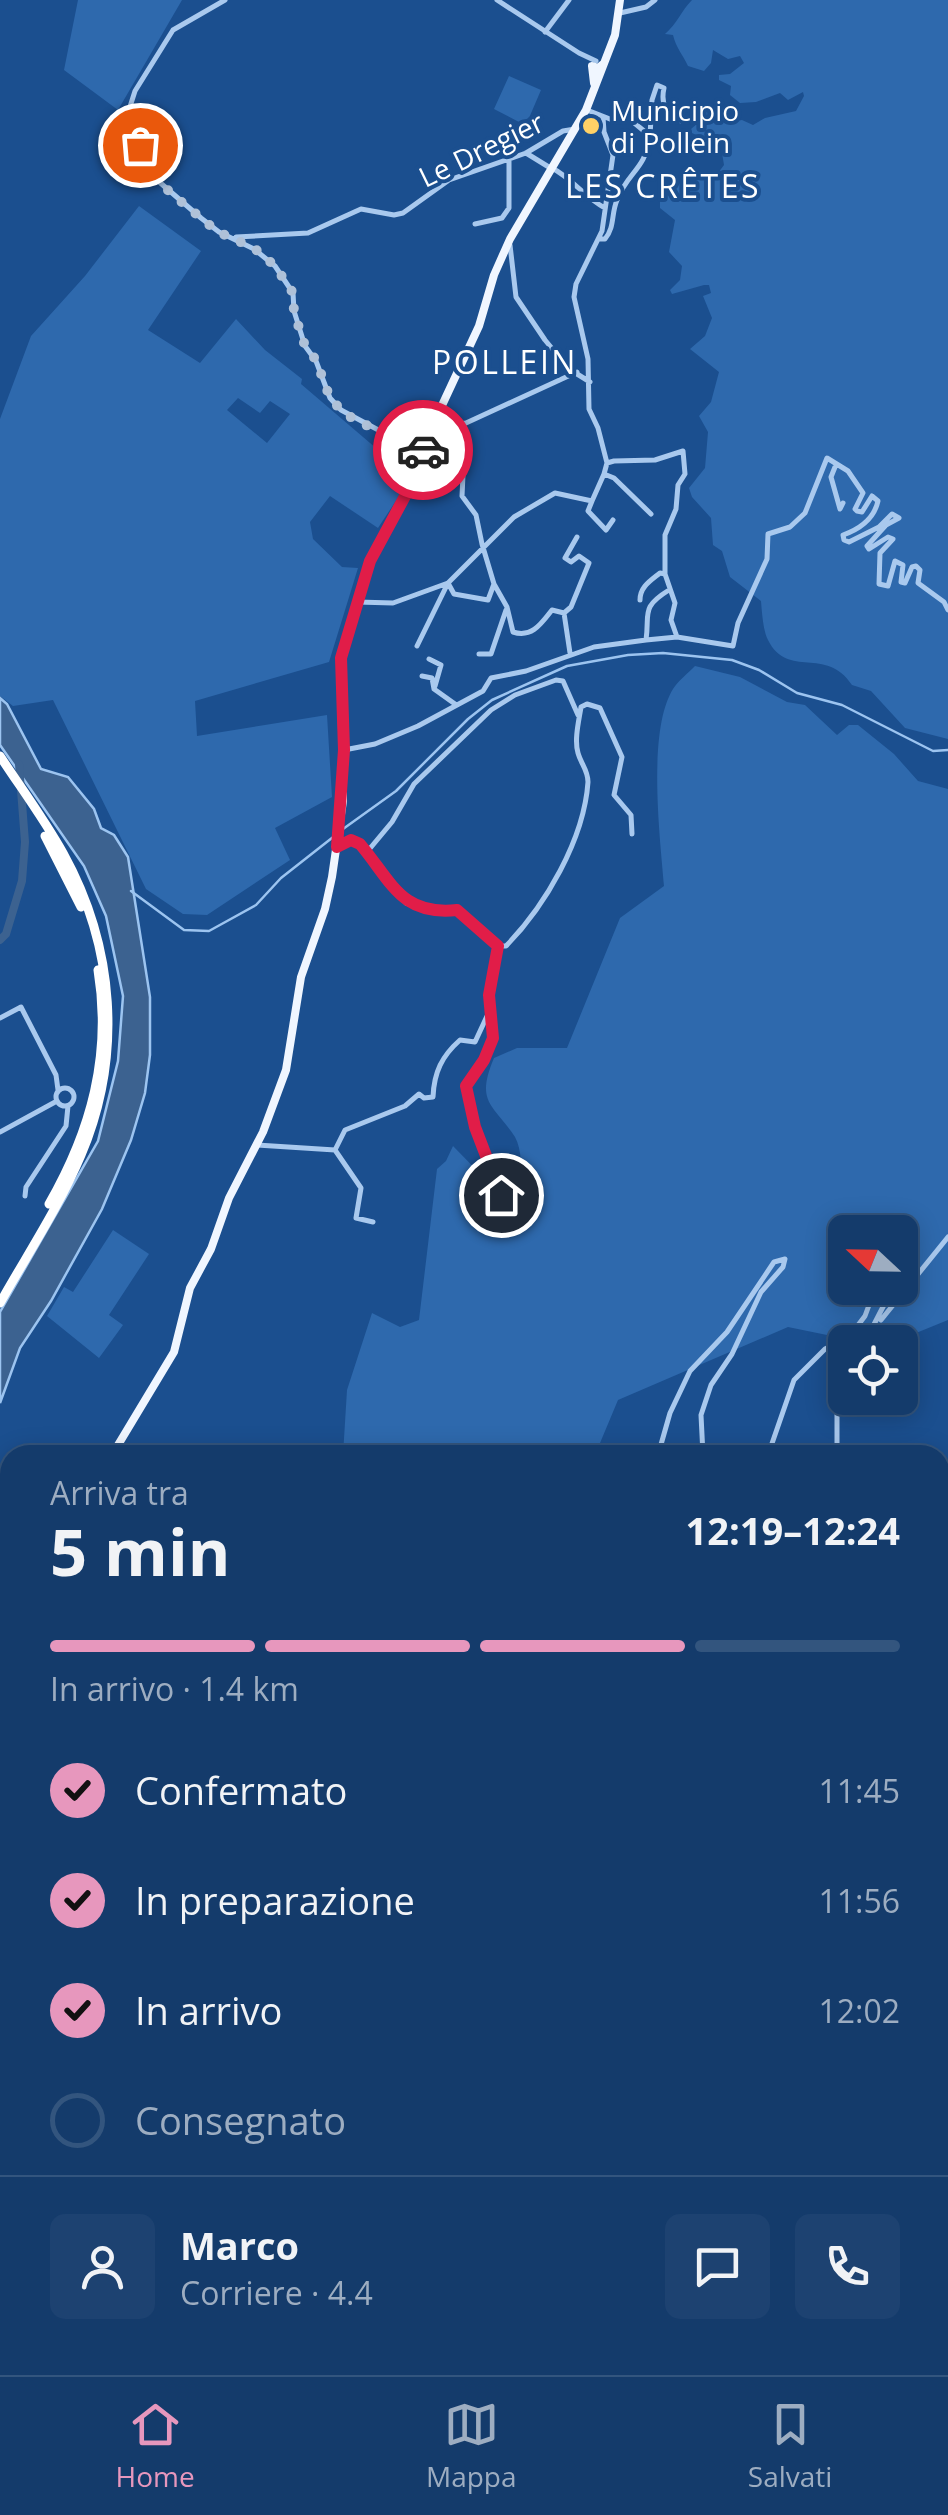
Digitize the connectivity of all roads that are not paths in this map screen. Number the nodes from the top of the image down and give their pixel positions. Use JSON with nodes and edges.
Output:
{"nodes":[{"id":1,"x":225,"y":0,"type":"edge"},
{"id":2,"x":497,"y":0,"type":"edge"},
{"id":3,"x":570,"y":0,"type":"edge"},
{"id":4,"x":620,"y":0,"type":"edge"},
{"id":5,"x":655,"y":0,"type":"edge"},
{"id":6,"x":620,"y":13,"type":"junction"},
{"id":7,"x":546,"y":32,"type":"junction"},
{"id":8,"x":600,"y":64,"type":"junction"},
{"id":9,"x":586,"y":110,"type":"junction"},
{"id":10,"x":603,"y":118,"type":"junction"},
{"id":11,"x":680,"y":121,"type":"dead end"},
{"id":12,"x":575,"y":129,"type":"junction"},
{"id":13,"x":650,"y":136,"type":"junction"},
{"id":14,"x":526,"y":152,"type":"junction"},
{"id":15,"x":509,"y":159,"type":"junction"},
{"id":16,"x":552,"y":168,"type":"junction"},
{"id":17,"x":605,"y":208,"type":"junction"},
{"id":18,"x":475,"y":224,"type":"dead end"},
{"id":19,"x":233,"y":238,"type":"junction"},
{"id":20,"x":600,"y":238,"type":"junction"},
{"id":21,"x":510,"y":240,"type":"junction"},
{"id":22,"x":576,"y":372,"type":"junction"},
{"id":23,"x":590,"y":382,"type":"junction"},
{"id":24,"x":428,"y":436,"type":"junction"},
{"id":25,"x":608,"y":463,"type":"junction"},
{"id":26,"x":836,"y":466,"type":"junction"},
{"id":27,"x":604,"y":474,"type":"junction"},
{"id":28,"x":592,"y":501,"type":"junction"},
{"id":29,"x":843,"y":503,"type":"dead end"},
{"id":30,"x":651,"y":514,"type":"dead end"},
{"id":31,"x":612,"y":520,"type":"dead end"},
{"id":32,"x":577,"y":537,"type":"dead end"},
{"id":33,"x":484,"y":550,"type":"junction"},
{"id":34,"x":665,"y":574,"type":"junction"},
{"id":35,"x":448,"y":584,"type":"junction"},
{"id":36,"x":494,"y":584,"type":"junction"},
{"id":37,"x":668,"y":590,"type":"junction"},
{"id":38,"x":640,"y":600,"type":"dead end"},
{"id":39,"x":358,"y":602,"type":"junction"},
{"id":40,"x":507,"y":608,"type":"junction"},
{"id":41,"x":948,"y":610,"type":"edge"},
{"id":42,"x":564,"y":613,"type":"junction"},
{"id":43,"x":677,"y":636,"type":"junction"},
{"id":44,"x":646,"y":640,"type":"junction"},
{"id":45,"x":417,"y":646,"type":"dead end"},
{"id":46,"x":570,"y":653,"type":"junction"},
{"id":47,"x":479,"y":654,"type":"dead end"},
{"id":48,"x":428,"y":659,"type":"dead end"},
{"id":49,"x":422,"y":676,"type":"dead end"},
{"id":50,"x":434,"y":688,"type":"junction"},
{"id":51,"x":455,"y":704,"type":"junction"},
{"id":52,"x":579,"y":718,"type":"junction"},
{"id":53,"x":344,"y":750,"type":"junction"},
{"id":54,"x":0,"y":756,"type":"edge"},
{"id":55,"x":0,"y":767,"type":"edge"},
{"id":56,"x":632,"y":834,"type":"dead end"},
{"id":57,"x":338,"y":844,"type":"junction"},
{"id":58,"x":367,"y":852,"type":"junction"},
{"id":59,"x":498,"y":946,"type":"junction"},
{"id":60,"x":488,"y":1014,"type":"junction"},
{"id":61,"x":0,"y":1018,"type":"edge"},
{"id":62,"x":58,"y":1090,"type":"junction"},
{"id":63,"x":57,"y":1101,"type":"junction"},
{"id":64,"x":68,"y":1106,"type":"junction"},
{"id":65,"x":0,"y":1132,"type":"edge"},
{"id":66,"x":257,"y":1144,"type":"junction"},
{"id":67,"x":335,"y":1150,"type":"junction"},
{"id":68,"x":505,"y":1178,"type":"dead end"},
{"id":69,"x":25,"y":1196,"type":"dead end"},
{"id":70,"x":373,"y":1222,"type":"dead end"},
{"id":71,"x":948,"y":1237,"type":"edge"},
{"id":72,"x":0,"y":1291,"type":"edge"},
{"id":73,"x":0,"y":1304,"type":"edge"},
{"id":74,"x":858,"y":1325,"type":"edge"},
{"id":75,"x":875,"y":1325,"type":"edge"},
{"id":76,"x":877,"y":1325,"type":"edge"},
{"id":77,"x":828,"y":1348,"type":"edge"},
{"id":78,"x":837,"y":1415,"type":"edge"},
{"id":79,"x":118,"y":1445,"type":"edge"},
{"id":80,"x":661,"y":1445,"type":"edge"},
{"id":81,"x":703,"y":1445,"type":"edge"},
{"id":82,"x":771,"y":1445,"type":"edge"},
{"id":83,"x":837,"y":1445,"type":"edge"}],
"edges":[{"from":1,"to":19,"type":"street"},
{"from":2,"to":7,"type":"street"},
{"from":3,"to":7,"type":"street"},
{"from":4,"to":6,"type":"main road"},
{"from":5,"to":6,"type":"street"},
{"from":6,"to":8,"type":"main road"},
{"from":7,"to":8,"type":"street"},
{"from":8,"to":9,"type":"main road"},
{"from":9,"to":10,"type":"street"},
{"from":9,"to":12,"type":"main road"},
{"from":10,"to":13,"type":"street"},
{"from":10,"to":17,"type":"street"},
{"from":11,"to":13,"type":"street"},
{"from":12,"to":14,"type":"street","name":"Le Dregier"},
{"from":12,"to":16,"type":"main road"},
{"from":13,"to":20,"type":"street"},
{"from":14,"to":15,"type":"street","name":"Le Dregier"},
{"from":14,"to":16,"type":"street"},
{"from":15,"to":18,"type":"street"},
{"from":15,"to":19,"type":"street","name":"Le Dregier"},
{"from":16,"to":17,"type":"street"},
{"from":16,"to":21,"type":"main road"},
{"from":17,"to":20,"type":"street"},
{"from":19,"to":24,"type":"street"},
{"from":20,"to":23,"type":"street"},
{"from":21,"to":22,"type":"street"},
{"from":21,"to":24,"type":"main road"},
{"from":22,"to":23,"type":"street"},
{"from":22,"to":24,"type":"street"},
{"from":23,"to":25,"type":"street"},
{"from":24,"to":33,"type":"street"},
{"from":24,"to":39,"type":"main road"},
{"from":25,"to":27,"type":"street"},
{"from":25,"to":34,"type":"street"},
{"from":26,"to":29,"type":"street"},
{"from":26,"to":41,"type":"street"},
{"from":26,"to":43,"type":"street"},
{"from":27,"to":28,"type":"street"},
{"from":27,"to":30,"type":"street"},
{"from":28,"to":31,"type":"street"},
{"from":28,"to":33,"type":"street"},
{"from":32,"to":42,"type":"street"},
{"from":33,"to":35,"type":"street"},
{"from":33,"to":36,"type":"street"},
{"from":34,"to":37,"type":"street"},
{"from":34,"to":38,"type":"street"},
{"from":35,"to":36,"type":"street"},
{"from":35,"to":39,"type":"street"},
{"from":35,"to":45,"type":"street"},
{"from":36,"to":40,"type":"street"},
{"from":37,"to":43,"type":"street"},
{"from":37,"to":44,"type":"street"},
{"from":39,"to":53,"type":"main road"},
{"from":40,"to":42,"type":"street"},
{"from":40,"to":47,"type":"street"},
{"from":42,"to":46,"type":"street"},
{"from":43,"to":44,"type":"street"},
{"from":44,"to":46,"type":"street"},
{"from":46,"to":51,"type":"street"},
{"from":48,"to":50,"type":"street"},
{"from":49,"to":50,"type":"street"},
{"from":50,"to":51,"type":"street"},
{"from":51,"to":53,"type":"street"},
{"from":52,"to":56,"type":"street"},
{"from":52,"to":58,"type":"street"},
{"from":52,"to":59,"type":"street"},
{"from":53,"to":57,"type":"main road"},
{"from":54,"to":73,"type":"highway"},
{"from":55,"to":72,"type":"highway"},
{"from":57,"to":58,"type":"street"},
{"from":57,"to":66,"type":"main road"},
{"from":58,"to":59,"type":"street"},
{"from":59,"to":60,"type":"street"},
{"from":60,"to":67,"type":"street"},
{"from":60,"to":68,"type":"street"},
{"from":61,"to":62,"type":"street"},
{"from":62,"to":63,"type":"street"},
{"from":62,"to":64,"type":"street"},
{"from":63,"to":64,"type":"street"},
{"from":63,"to":65,"type":"street"},
{"from":64,"to":69,"type":"street"},
{"from":66,"to":67,"type":"street"},
{"from":66,"to":79,"type":"main road"},
{"from":67,"to":70,"type":"street"},
{"from":71,"to":76,"type":"street"},
{"from":74,"to":75,"type":"street"},
{"from":77,"to":82,"type":"street"},
{"from":78,"to":83,"type":"street"},
{"from":80,"to":81,"type":"street"}]}
